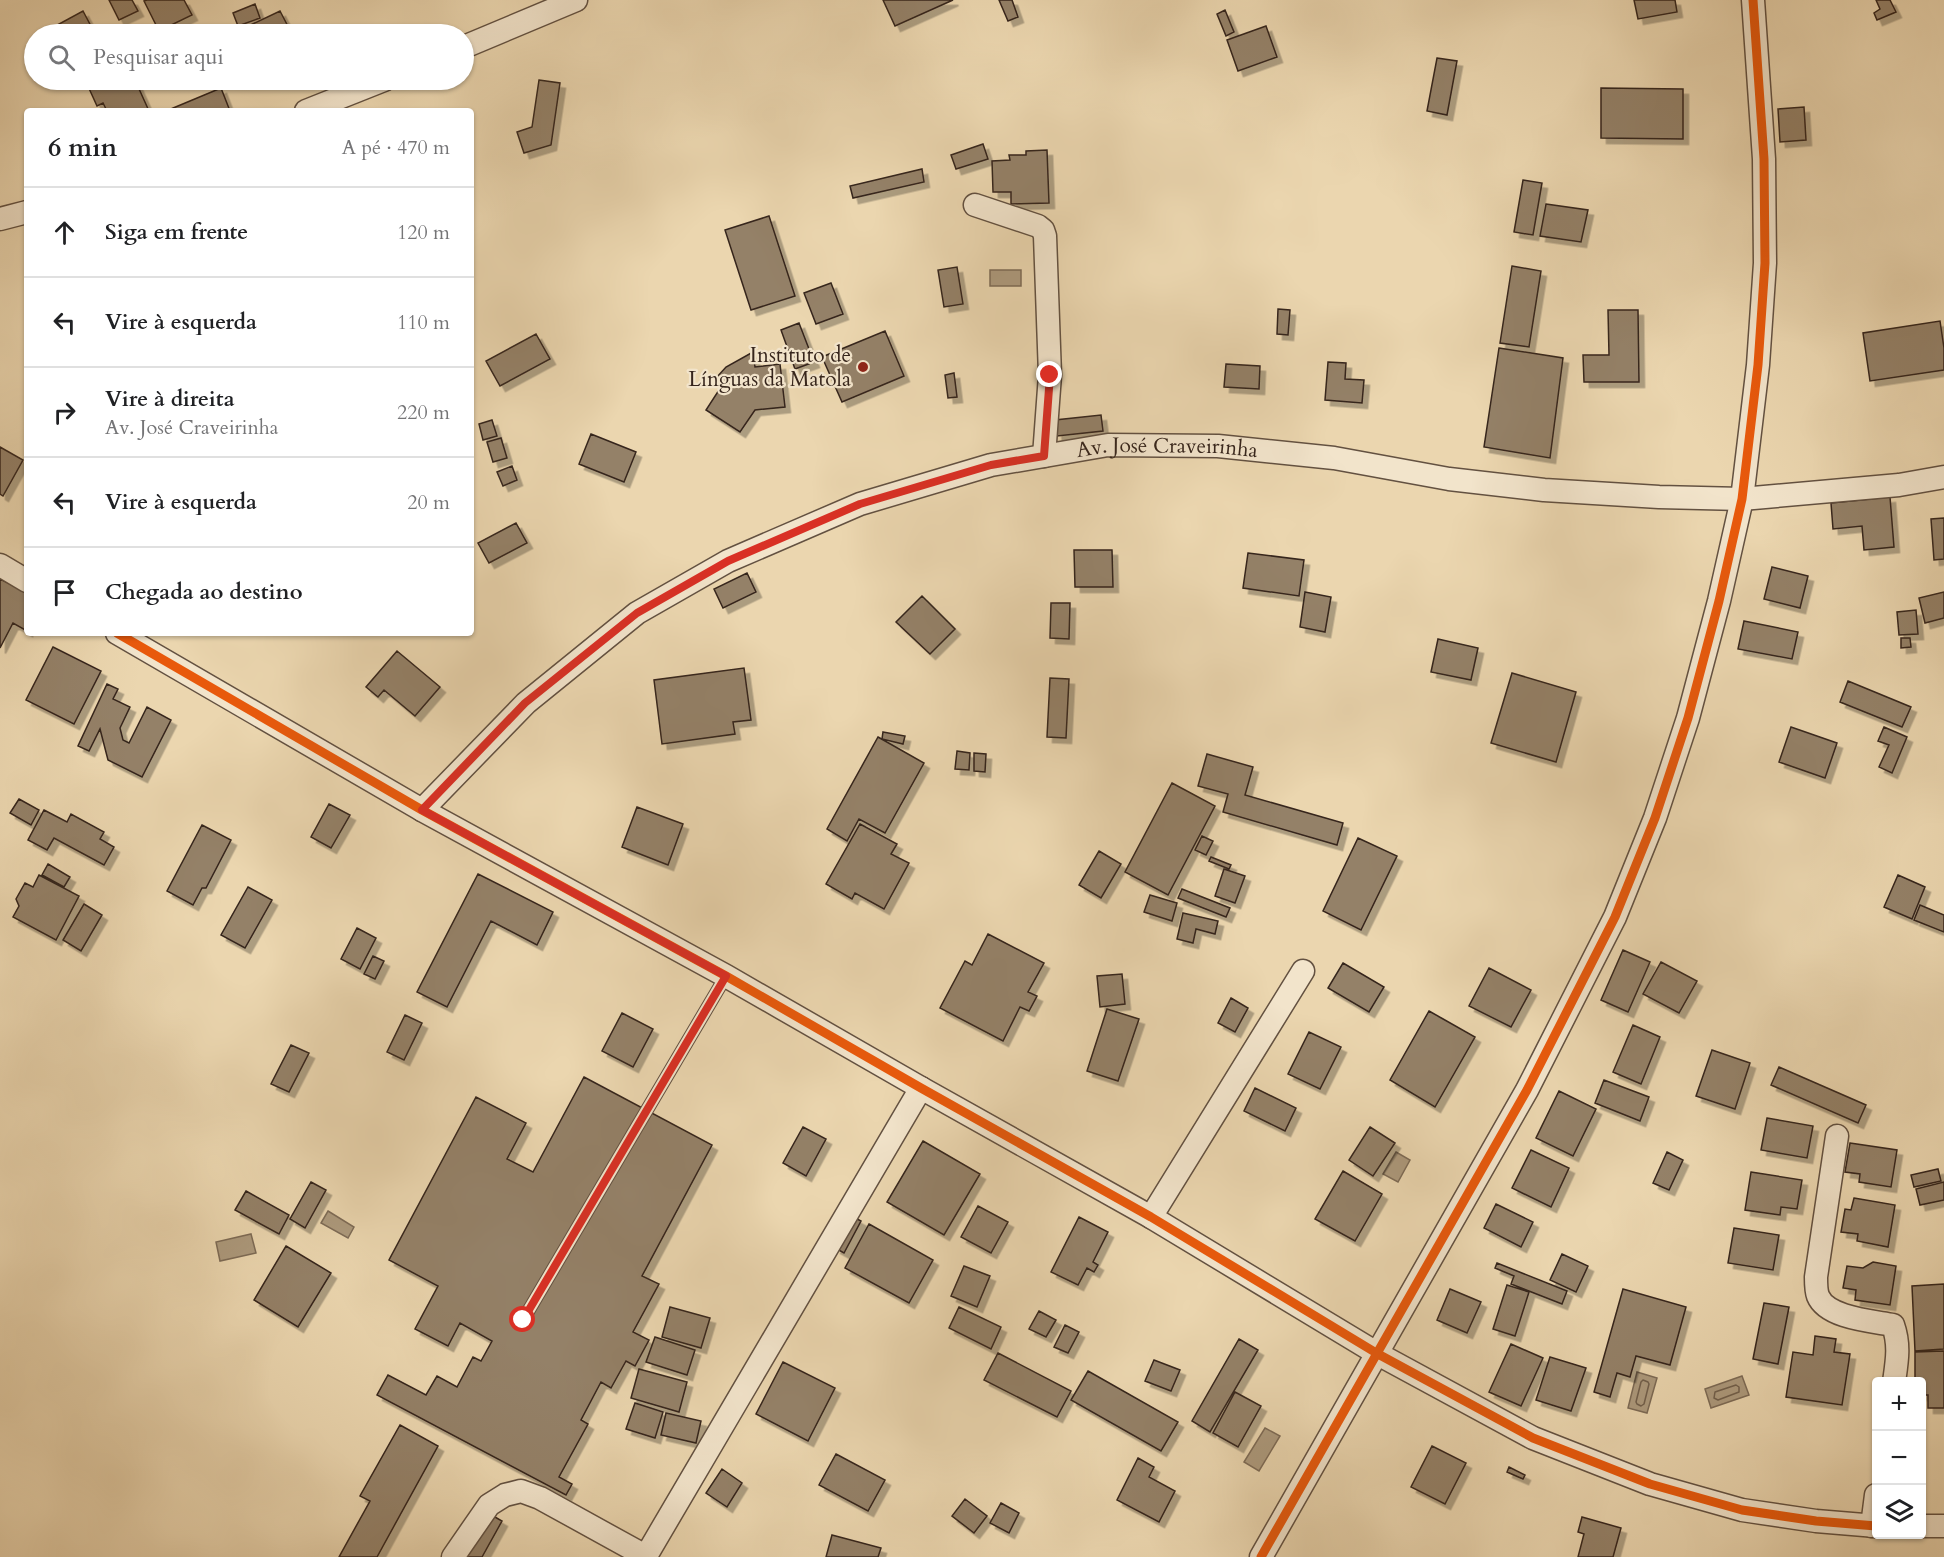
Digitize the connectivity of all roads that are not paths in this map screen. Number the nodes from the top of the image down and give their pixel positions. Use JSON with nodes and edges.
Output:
{"nodes":[{"id":1,"x":576,"y":0,"type":"edge"},
{"id":2,"x":1753,"y":0,"type":"edge"},
{"id":3,"x":474,"y":43,"type":"edge"},
{"id":4,"x":359,"y":90,"type":"edge"},
{"id":5,"x":314,"y":108,"type":"edge"},
{"id":6,"x":975,"y":206,"type":"dead end"},
{"id":7,"x":24,"y":213,"type":"edge"},
{"id":8,"x":0,"y":219,"type":"edge"},
{"id":9,"x":1044,"y":456,"type":"junction"},
{"id":10,"x":1944,"y":477,"type":"edge"},
{"id":11,"x":1742,"y":499,"type":"junction"},
{"id":12,"x":0,"y":565,"type":"edge"},
{"id":13,"x":24,"y":579,"type":"edge"},
{"id":14,"x":122,"y":636,"type":"edge"},
{"id":15,"x":422,"y":810,"type":"junction"},
{"id":16,"x":1303,"y":971,"type":"dead end"},
{"id":17,"x":726,"y":976,"type":"junction"},
{"id":18,"x":921,"y":1088,"type":"junction"},
{"id":19,"x":1836,"y":1136,"type":"dead end"},
{"id":20,"x":1151,"y":1217,"type":"junction"},
{"id":21,"x":523,"y":1320,"type":"dead end"},
{"id":22,"x":1378,"y":1354,"type":"junction"},
{"id":23,"x":1895,"y":1377,"type":"edge"},
{"id":24,"x":1872,"y":1526,"type":"edge"},
{"id":25,"x":1926,"y":1526,"type":"edge"},
{"id":26,"x":1944,"y":1526,"type":"edge"},
{"id":27,"x":453,"y":1557,"type":"edge"},
{"id":28,"x":646,"y":1557,"type":"edge"},
{"id":29,"x":1261,"y":1557,"type":"edge"}],
"edges":[{"from":1,"to":3,"type":"street"},
{"from":2,"to":11,"type":"street"},
{"from":4,"to":5,"type":"street"},
{"from":6,"to":9,"type":"street"},
{"from":7,"to":8,"type":"street"},
{"from":9,"to":11,"type":"street","name":"Av. José Craveirinha"},
{"from":9,"to":15,"type":"street","name":"Av. José Craveirinha"},
{"from":10,"to":11,"type":"street","name":"Av. José Craveirinha"},
{"from":11,"to":22,"type":"street"},
{"from":12,"to":13,"type":"street"},
{"from":14,"to":15,"type":"street"},
{"from":15,"to":17,"type":"street"},
{"from":16,"to":20,"type":"street"},
{"from":17,"to":18,"type":"street"},
{"from":17,"to":21,"type":"lane"},
{"from":18,"to":20,"type":"street"},
{"from":18,"to":28,"type":"street"},
{"from":19,"to":23,"type":"street"},
{"from":20,"to":22,"type":"street"},
{"from":22,"to":24,"type":"street"},
{"from":22,"to":29,"type":"street"},
{"from":25,"to":26,"type":"street"},
{"from":27,"to":28,"type":"street"}]}
